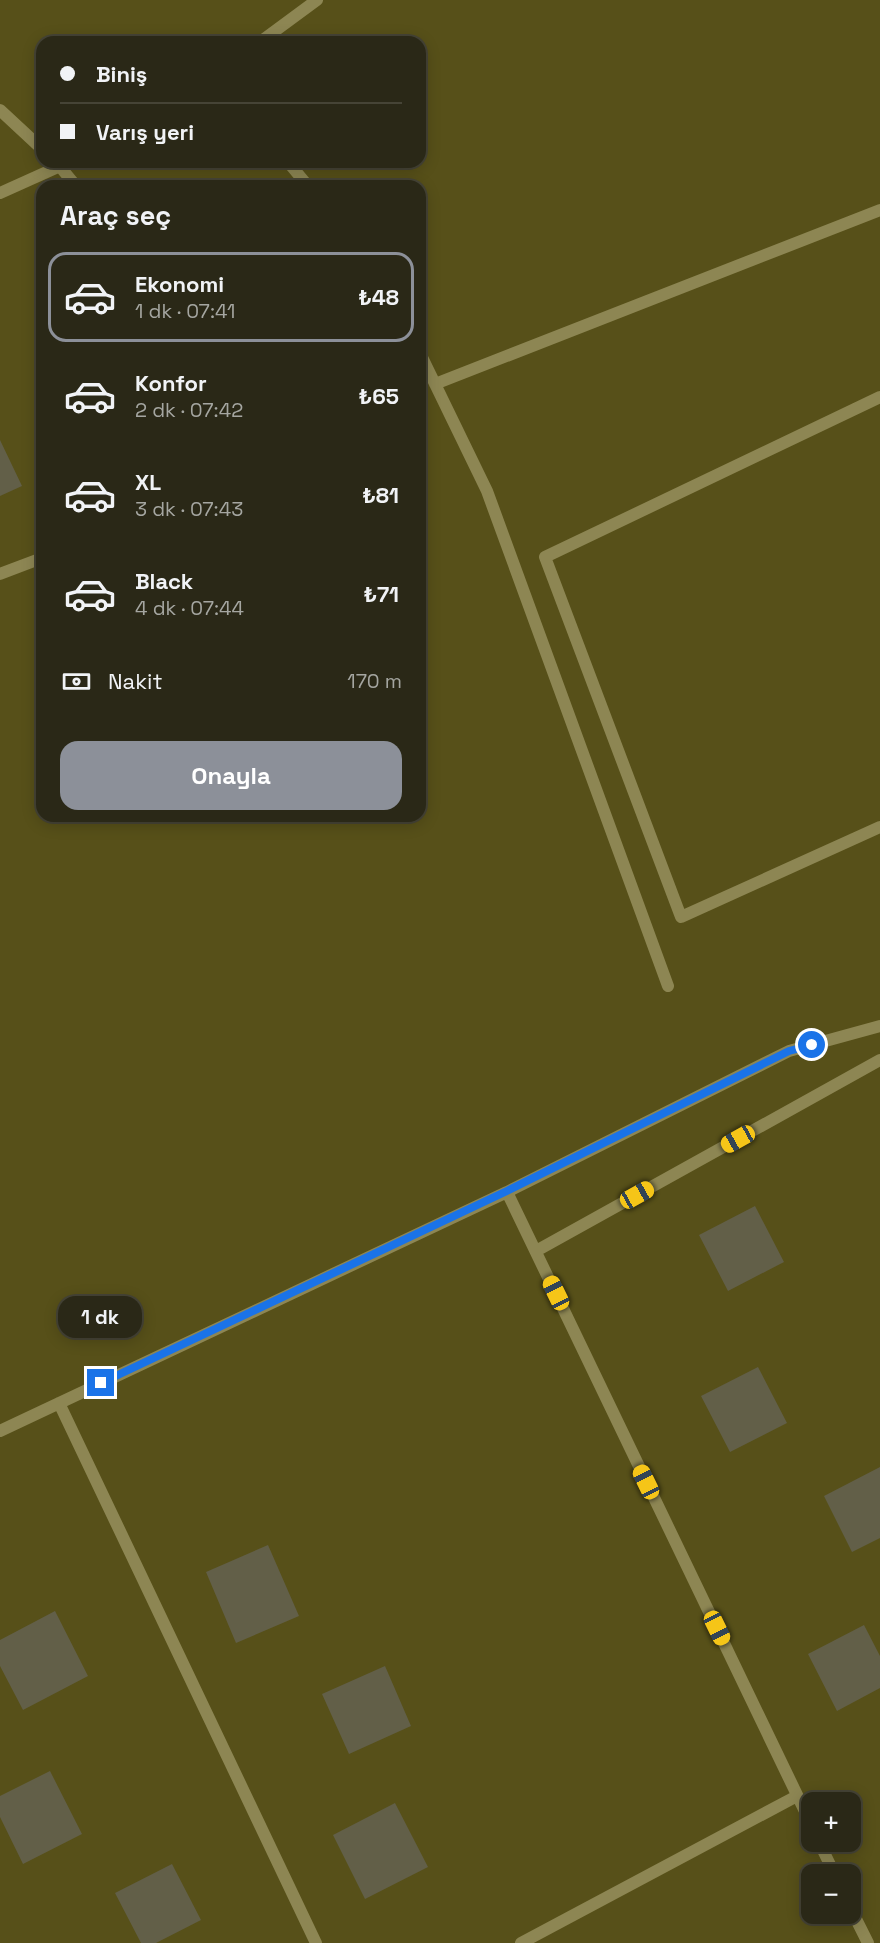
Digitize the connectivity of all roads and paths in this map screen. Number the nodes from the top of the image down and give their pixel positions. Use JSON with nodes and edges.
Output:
{"nodes":[{"id":1,"x":317,"y":0,"type":"edge"},
{"id":2,"x":268,"y":36,"type":"edge"},
{"id":3,"x":0,"y":110,"type":"edge"},
{"id":4,"x":36,"y":143,"type":"edge"},
{"id":5,"x":53,"y":168,"type":"edge"},
{"id":6,"x":293,"y":168,"type":"edge"},
{"id":7,"x":303,"y":180,"type":"edge"},
{"id":8,"x":0,"y":193,"type":"edge"},
{"id":9,"x":880,"y":211,"type":"edge"},
{"id":10,"x":426,"y":365,"type":"edge"},
{"id":11,"x":435,"y":384,"type":"junction"},
{"id":12,"x":880,"y":397,"type":"edge"},
{"id":13,"x":36,"y":560,"type":"edge"},
{"id":14,"x":0,"y":573,"type":"edge"},
{"id":15,"x":880,"y":827,"type":"edge"},
{"id":16,"x":668,"y":986,"type":"dead end"},
{"id":17,"x":880,"y":1026,"type":"edge"},
{"id":18,"x":880,"y":1060,"type":"edge"},
{"id":19,"x":507,"y":1191,"type":"junction"},
{"id":20,"x":536,"y":1251,"type":"junction"},
{"id":21,"x":59,"y":1403,"type":"junction"},
{"id":22,"x":0,"y":1431,"type":"edge"},
{"id":23,"x":797,"y":1796,"type":"junction"},
{"id":24,"x":801,"y":1804,"type":"edge"},
{"id":25,"x":858,"y":1924,"type":"edge"},
{"id":26,"x":316,"y":1943,"type":"edge"},
{"id":27,"x":521,"y":1943,"type":"edge"},
{"id":28,"x":868,"y":1943,"type":"edge"}],
"edges":[{"from":1,"to":2,"type":"street"},
{"from":3,"to":4,"type":"street"},
{"from":5,"to":8,"type":"street"},
{"from":6,"to":7,"type":"street"},
{"from":9,"to":11,"type":"street"},
{"from":10,"to":11,"type":"street"},
{"from":11,"to":16,"type":"street"},
{"from":12,"to":15,"type":"street"},
{"from":13,"to":14,"type":"street"},
{"from":17,"to":19,"type":"street"},
{"from":18,"to":20,"type":"street"},
{"from":19,"to":20,"type":"street"},
{"from":19,"to":21,"type":"street"},
{"from":20,"to":23,"type":"street"},
{"from":21,"to":22,"type":"street"},
{"from":21,"to":26,"type":"street"},
{"from":23,"to":24,"type":"street"},
{"from":23,"to":27,"type":"street"},
{"from":25,"to":28,"type":"street"}]}
